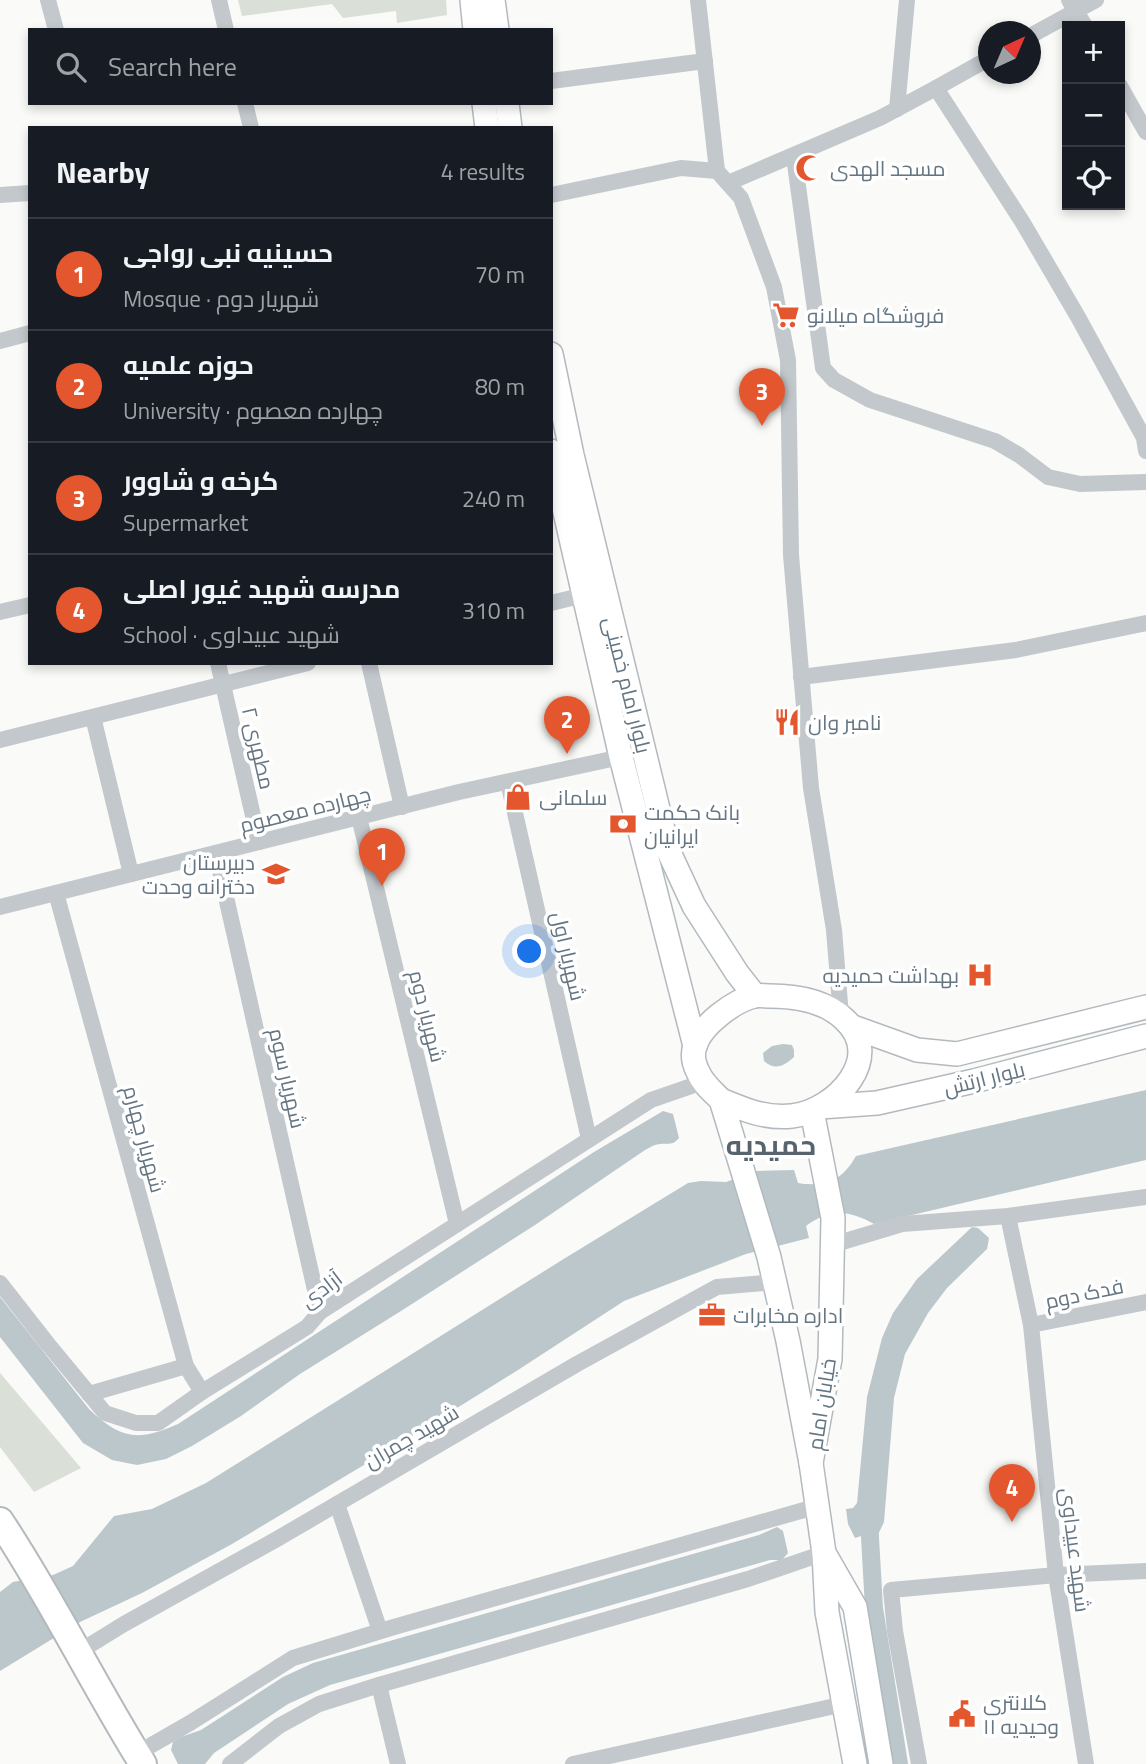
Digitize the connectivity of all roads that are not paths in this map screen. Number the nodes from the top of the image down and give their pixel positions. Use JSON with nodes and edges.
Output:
{"nodes":[{"id":1,"x":48,"y":0,"type":"edge"},
{"id":2,"x":219,"y":0,"type":"edge"},
{"id":3,"x":472,"y":0,"type":"edge"},
{"id":4,"x":493,"y":0,"type":"edge"},
{"id":5,"x":698,"y":0,"type":"edge"},
{"id":6,"x":907,"y":0,"type":"edge"},
{"id":7,"x":1096,"y":0,"type":"edge"},
{"id":8,"x":1072,"y":6,"type":"edge"},
{"id":9,"x":1082,"y":21,"type":"edge"},
{"id":10,"x":55,"y":28,"type":"edge"},
{"id":11,"x":226,"y":28,"type":"edge"},
{"id":12,"x":475,"y":28,"type":"edge"},
{"id":13,"x":497,"y":28,"type":"edge"},
{"id":14,"x":1041,"y":29,"type":"edge"},
{"id":15,"x":705,"y":61,"type":"junction"},
{"id":16,"x":978,"y":65,"type":"edge"},
{"id":17,"x":553,"y":80,"type":"edge"},
{"id":18,"x":936,"y":88,"type":"junction"},
{"id":19,"x":1125,"y":95,"type":"edge"},
{"id":20,"x":245,"y":105,"type":"edge"},
{"id":21,"x":484,"y":105,"type":"edge"},
{"id":22,"x":507,"y":105,"type":"edge"},
{"id":23,"x":897,"y":109,"type":"junction"},
{"id":24,"x":251,"y":126,"type":"edge"},
{"id":25,"x":487,"y":126,"type":"edge"},
{"id":26,"x":510,"y":126,"type":"edge"},
{"id":27,"x":1146,"y":132,"type":"edge"},
{"id":28,"x":794,"y":156,"type":"junction"},
{"id":29,"x":723,"y":177,"type":"junction"},
{"id":30,"x":28,"y":193,"type":"edge"},
{"id":31,"x":0,"y":195,"type":"edge"},
{"id":32,"x":553,"y":195,"type":"edge"},
{"id":33,"x":28,"y":334,"type":"edge"},
{"id":34,"x":0,"y":341,"type":"edge"},
{"id":35,"x":553,"y":364,"type":"edge"},
{"id":36,"x":1146,"y":451,"type":"edge"},
{"id":37,"x":553,"y":460,"type":"edge"},
{"id":38,"x":1146,"y":482,"type":"edge"},
{"id":39,"x":584,"y":595,"type":"junction"},
{"id":40,"x":553,"y":603,"type":"edge"},
{"id":41,"x":28,"y":605,"type":"edge"},
{"id":42,"x":0,"y":612,"type":"edge"},
{"id":43,"x":1146,"y":623,"type":"edge"},
{"id":44,"x":218,"y":665,"type":"edge"},
{"id":45,"x":300,"y":665,"type":"edge"},
{"id":46,"x":369,"y":665,"type":"edge"},
{"id":47,"x":801,"y":677,"type":"junction"},
{"id":48,"x":223,"y":685,"type":"junction"},
{"id":49,"x":93,"y":717,"type":"junction"},
{"id":50,"x":0,"y":740,"type":"edge"},
{"id":51,"x":621,"y":757,"type":"junction"},
{"id":52,"x":508,"y":782,"type":"junction"},
{"id":53,"x":402,"y":807,"type":"junction"},
{"id":54,"x":359,"y":817,"type":"junction"},
{"id":55,"x":259,"y":842,"type":"junction"},
{"id":56,"x":216,"y":853,"type":"junction"},
{"id":57,"x":131,"y":874,"type":"junction"},
{"id":58,"x":57,"y":893,"type":"junction"},
{"id":59,"x":1,"y":903,"type":"edge"},
{"id":60,"x":755,"y":996,"type":"junction"},
{"id":61,"x":1146,"y":1007,"type":"edge"},
{"id":62,"x":847,"y":1021,"type":"junction"},
{"id":63,"x":1146,"y":1036,"type":"edge"},
{"id":64,"x":695,"y":1046,"type":"junction"},
{"id":65,"x":703,"y":1083,"type":"junction"},
{"id":66,"x":721,"y":1100,"type":"junction"},
{"id":67,"x":816,"y":1109,"type":"junction"},
{"id":68,"x":589,"y":1139,"type":"junction"},
{"id":69,"x":1146,"y":1197,"type":"edge"},
{"id":70,"x":1008,"y":1216,"type":"junction"},
{"id":71,"x":457,"y":1224,"type":"junction"},
{"id":72,"x":832,"y":1245,"type":"junction"},
{"id":73,"x":775,"y":1282,"type":"junction"},
{"id":74,"x":0,"y":1283,"type":"edge"},
{"id":75,"x":1146,"y":1302,"type":"edge"},
{"id":76,"x":320,"y":1312,"type":"junction"},
{"id":77,"x":1031,"y":1325,"type":"junction"},
{"id":78,"x":186,"y":1366,"type":"junction"},
{"id":79,"x":202,"y":1392,"type":"junction"},
{"id":80,"x":89,"y":1394,"type":"junction"},
{"id":81,"x":811,"y":1463,"type":"junction"},
{"id":82,"x":337,"y":1504,"type":"junction"},
{"id":83,"x":817,"y":1506,"type":"junction"},
{"id":84,"x":0,"y":1521,"type":"edge"},
{"id":85,"x":824,"y":1553,"type":"junction"},
{"id":86,"x":1146,"y":1571,"type":"edge"},
{"id":87,"x":1056,"y":1575,"type":"junction"},
{"id":88,"x":380,"y":1631,"type":"junction"},
{"id":89,"x":74,"y":1648,"type":"junction"},
{"id":90,"x":379,"y":1685,"type":"junction"},
{"id":91,"x":844,"y":1704,"type":"junction"},
{"id":92,"x":140,"y":1759,"type":"edge"},
{"id":93,"x":230,"y":1764,"type":"edge"},
{"id":94,"x":398,"y":1764,"type":"edge"},
{"id":95,"x":573,"y":1764,"type":"edge"},
{"id":96,"x":855,"y":1764,"type":"edge"},
{"id":97,"x":881,"y":1764,"type":"edge"},
{"id":98,"x":919,"y":1764,"type":"edge"},
{"id":99,"x":1086,"y":1764,"type":"edge"}],
"edges":[{"from":1,"to":10,"type":"street"},
{"from":2,"to":11,"type":"street"},
{"from":3,"to":12,"type":"main road"},
{"from":4,"to":13,"type":"main road"},
{"from":5,"to":15,"type":"street"},
{"from":6,"to":23,"type":"street"},
{"from":7,"to":8,"type":"street"},
{"from":8,"to":9,"type":"street"},
{"from":8,"to":14,"type":"street"},
{"from":15,"to":17,"type":"street"},
{"from":15,"to":29,"type":"street"},
{"from":16,"to":18,"type":"street"},
{"from":18,"to":23,"type":"street"},
{"from":18,"to":36,"type":"street"},
{"from":19,"to":27,"type":"street"},
{"from":20,"to":24,"type":"street"},
{"from":21,"to":25,"type":"main road"},
{"from":22,"to":26,"type":"main road"},
{"from":23,"to":28,"type":"street"},
{"from":28,"to":29,"type":"street"},
{"from":28,"to":38,"type":"street"},
{"from":29,"to":32,"type":"street"},
{"from":29,"to":47,"type":"street"},
{"from":30,"to":31,"type":"street"},
{"from":33,"to":34,"type":"street"},
{"from":35,"to":60,"type":"main road","name":"بلوار امام خمینی"},
{"from":37,"to":39,"type":"main road","name":"بلوار امام خمینی"},
{"from":39,"to":40,"type":"street"},
{"from":39,"to":51,"type":"main road","name":"بلوار امام خمینی"},
{"from":41,"to":42,"type":"street"},
{"from":43,"to":47,"type":"street"},
{"from":44,"to":48,"type":"street","name":"مطهری ۲"},
{"from":45,"to":48,"type":"street"},
{"from":46,"to":53,"type":"street"},
{"from":47,"to":62,"type":"street"},
{"from":48,"to":49,"type":"street"},
{"from":48,"to":55,"type":"street","name":"مطهری ۲"},
{"from":49,"to":50,"type":"street"},
{"from":49,"to":57,"type":"street"},
{"from":51,"to":52,"type":"street","name":"چهارده معصوم"},
{"from":51,"to":64,"type":"main road","name":"بلوار امام خمینی"},
{"from":52,"to":53,"type":"street","name":"چهارده معصوم"},
{"from":52,"to":68,"type":"street","name":"شهریار اول"},
{"from":53,"to":54,"type":"street","name":"چهارده معصوم"},
{"from":54,"to":55,"type":"street","name":"چهارده معصوم"},
{"from":54,"to":71,"type":"street","name":"شهریار دوم"},
{"from":55,"to":56,"type":"street","name":"چهارده معصوم"},
{"from":56,"to":57,"type":"street","name":"چهارده معصوم"},
{"from":56,"to":76,"type":"street","name":"شهریار سوم"},
{"from":57,"to":58,"type":"street","name":"چهارده معصوم"},
{"from":58,"to":59,"type":"street","name":"چهارده معصوم"},
{"from":58,"to":78,"type":"street","name":"شهریار چهارم"},
{"from":60,"to":62,"type":"main road"},
{"from":60,"to":64,"type":"main road"},
{"from":61,"to":62,"type":"main road","name":"بلوار ارتش"},
{"from":62,"to":67,"type":"main road"},
{"from":63,"to":67,"type":"main road","name":"بلوار ارتش"},
{"from":64,"to":65,"type":"main road"},
{"from":65,"to":66,"type":"main road"},
{"from":65,"to":68,"type":"street","name":"آزادی"},
{"from":66,"to":67,"type":"main road"},
{"from":66,"to":73,"type":"main road","name":"خیابان امام"},
{"from":67,"to":72,"type":"main road","name":"خیابان امام"},
{"from":68,"to":71,"type":"street","name":"آزادی"},
{"from":69,"to":70,"type":"street"},
{"from":70,"to":72,"type":"street"},
{"from":70,"to":77,"type":"street","name":"شهید عبیداوی"},
{"from":71,"to":76,"type":"street","name":"آزادی"},
{"from":72,"to":81,"type":"main road","name":"خیابان امام"},
{"from":73,"to":81,"type":"main road","name":"خیابان امام"},
{"from":73,"to":82,"type":"street","name":"شهید چمران"},
{"from":74,"to":80,"type":"street","name":"آزادی"},
{"from":75,"to":77,"type":"street","name":"فدک دوم"},
{"from":76,"to":79,"type":"street","name":"آزادی"},
{"from":77,"to":87,"type":"street","name":"شهید عبیداوی"},
{"from":78,"to":79,"type":"street","name":"شهریار چهارم"},
{"from":78,"to":80,"type":"street"},
{"from":79,"to":80,"type":"street","name":"آزادی"},
{"from":81,"to":83,"type":"main road"},
{"from":82,"to":88,"type":"street"},
{"from":82,"to":89,"type":"street","name":"شهید چمران"},
{"from":83,"to":85,"type":"main road"},
{"from":83,"to":88,"type":"street"},
{"from":84,"to":89,"type":"highway"},
{"from":85,"to":90,"type":"street"},
{"from":85,"to":91,"type":"main road"},
{"from":85,"to":97,"type":"main road"},
{"from":86,"to":87,"type":"street"},
{"from":87,"to":98,"type":"street"},
{"from":87,"to":99,"type":"street","name":"شهید عبیداوی"},
{"from":88,"to":92,"type":"street"},
{"from":89,"to":92,"type":"highway"},
{"from":90,"to":93,"type":"street"},
{"from":90,"to":94,"type":"street"},
{"from":91,"to":95,"type":"street"},
{"from":91,"to":96,"type":"main road"}]}
